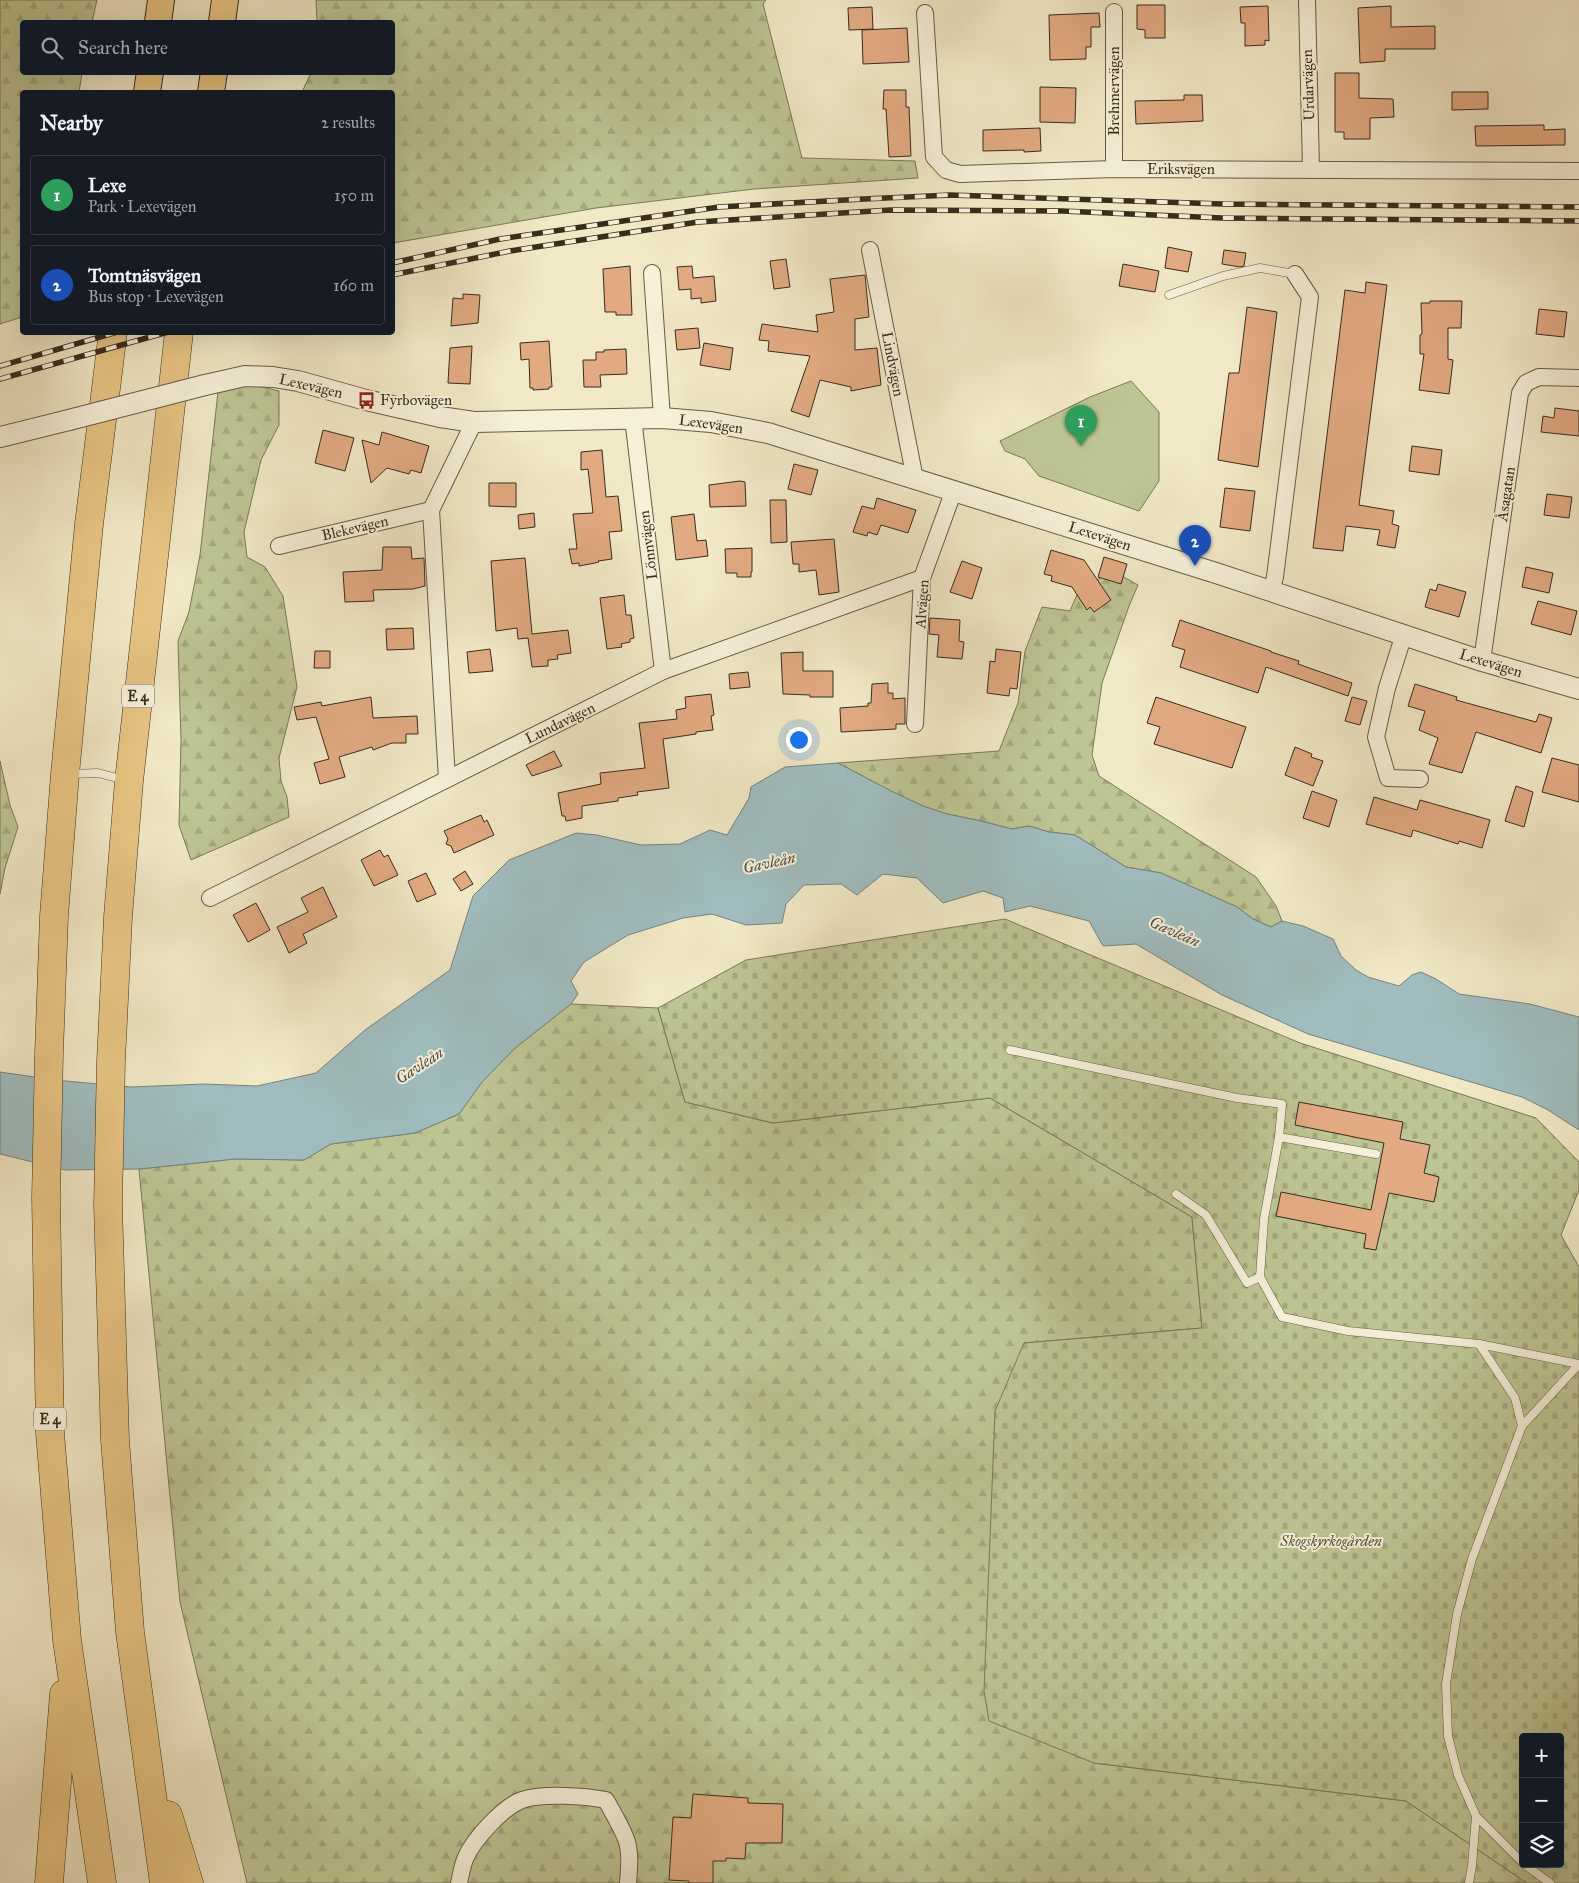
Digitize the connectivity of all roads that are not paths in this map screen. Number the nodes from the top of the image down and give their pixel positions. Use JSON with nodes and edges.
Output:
{"nodes":[{"id":1,"x":161,"y":0,"type":"edge"},
{"id":2,"x":225,"y":0,"type":"edge"},
{"id":3,"x":1307,"y":0,"type":"edge"},
{"id":4,"x":1114,"y":12,"type":"dead end"},
{"id":5,"x":925,"y":13,"type":"dead end"},
{"id":6,"x":158,"y":20,"type":"edge"},
{"id":7,"x":222,"y":20,"type":"edge"},
{"id":8,"x":149,"y":75,"type":"edge"},
{"id":9,"x":214,"y":75,"type":"edge"},
{"id":10,"x":146,"y":90,"type":"edge"},
{"id":11,"x":211,"y":90,"type":"edge"},
{"id":12,"x":1114,"y":169,"type":"junction"},
{"id":13,"x":1311,"y":169,"type":"junction"},
{"id":14,"x":1579,"y":171,"type":"edge"},
{"id":15,"x":870,"y":250,"type":"dead end"},
{"id":16,"x":652,"y":274,"type":"dead end"},
{"id":17,"x":1295,"y":274,"type":"joint"},
{"id":18,"x":1169,"y":295,"type":"dead end"},
{"id":19,"x":113,"y":335,"type":"edge"},
{"id":20,"x":179,"y":335,"type":"edge"},
{"id":21,"x":1579,"y":378,"type":"edge"},
{"id":22,"x":634,"y":418,"type":"junction"},
{"id":23,"x":662,"y":418,"type":"junction"},
{"id":24,"x":474,"y":422,"type":"junction"},
{"id":25,"x":0,"y":437,"type":"edge"},
{"id":26,"x":915,"y":479,"type":"junction"},
{"id":27,"x":954,"y":490,"type":"junction"},
{"id":28,"x":431,"y":510,"type":"junction"},
{"id":29,"x":279,"y":546,"type":"dead end"},
{"id":30,"x":922,"y":578,"type":"junction"},
{"id":31,"x":1271,"y":592,"type":"junction"},
{"id":32,"x":1404,"y":634,"type":"junction"},
{"id":33,"x":1482,"y":661,"type":"junction"},
{"id":34,"x":663,"y":671,"type":"junction"},
{"id":35,"x":1579,"y":690,"type":"edge"},
{"id":36,"x":915,"y":724,"type":"dead end"},
{"id":37,"x":65,"y":774,"type":"junction"},
{"id":38,"x":447,"y":779,"type":"junction"},
{"id":39,"x":1420,"y":779,"type":"dead end"},
{"id":40,"x":129,"y":781,"type":"junction"},
{"id":41,"x":210,"y":898,"type":"dead end"},
{"id":42,"x":1010,"y":1050,"type":"dead end"},
{"id":43,"x":1279,"y":1137,"type":"junction"},
{"id":44,"x":1376,"y":1154,"type":"dead end"},
{"id":45,"x":1176,"y":1194,"type":"dead end"},
{"id":46,"x":1260,"y":1277,"type":"junction"},
{"id":47,"x":1479,"y":1344,"type":"junction"},
{"id":48,"x":1579,"y":1364,"type":"edge"},
{"id":49,"x":1522,"y":1426,"type":"junction"},
{"id":50,"x":67,"y":1640,"type":"junction"},
{"id":51,"x":141,"y":1718,"type":"junction"},
{"id":52,"x":1476,"y":1816,"type":"junction"},
{"id":53,"x":1519,"y":1860,"type":"edge"},
{"id":54,"x":1529,"y":1868,"type":"edge"},
{"id":55,"x":49,"y":1883,"type":"edge"},
{"id":56,"x":102,"y":1883,"type":"edge"},
{"id":57,"x":164,"y":1883,"type":"edge"},
{"id":58,"x":189,"y":1883,"type":"edge"},
{"id":59,"x":459,"y":1883,"type":"edge"},
{"id":60,"x":628,"y":1883,"type":"edge"},
{"id":61,"x":1468,"y":1883,"type":"edge"},
{"id":62,"x":1550,"y":1883,"type":"edge"}],
"edges":[{"from":1,"to":6,"type":"highway"},
{"from":2,"to":7,"type":"highway"},
{"from":3,"to":13,"type":"street","name":"Urdarvägen"},
{"from":4,"to":12,"type":"street","name":"Brehmervägen"},
{"from":5,"to":12,"type":"street","name":"Eriksvägen"},
{"from":8,"to":10,"type":"highway"},
{"from":9,"to":11,"type":"highway"},
{"from":12,"to":13,"type":"street","name":"Eriksvägen"},
{"from":13,"to":14,"type":"street","name":"Eriksvägen"},
{"from":15,"to":26,"type":"street","name":"Lindvägen"},
{"from":16,"to":23,"type":"street"},
{"from":17,"to":18,"type":"lane"},
{"from":17,"to":31,"type":"street"},
{"from":19,"to":37,"type":"highway","number":"E 4"},
{"from":20,"to":40,"type":"highway","number":"E 4"},
{"from":21,"to":33,"type":"street","name":"Åsagatan"},
{"from":22,"to":23,"type":"street","name":"Lexevägen"},
{"from":22,"to":24,"type":"street","name":"Lexevägen"},
{"from":22,"to":34,"type":"street","name":"Lönnvägen"},
{"from":23,"to":26,"type":"street","name":"Lexevägen"},
{"from":24,"to":25,"type":"street","name":"Lexevägen","bridge":true},
{"from":24,"to":28,"type":"street"},
{"from":26,"to":27,"type":"street","name":"Lexevägen"},
{"from":27,"to":30,"type":"street","name":"Alvägen"},
{"from":27,"to":31,"type":"street","name":"Lexevägen"},
{"from":28,"to":29,"type":"street","name":"Blekevägen"},
{"from":28,"to":38,"type":"street"},
{"from":30,"to":34,"type":"street","name":"Lundavägen"},
{"from":30,"to":36,"type":"street","name":"Alvägen"},
{"from":31,"to":32,"type":"street","name":"Lexevägen"},
{"from":32,"to":33,"type":"street","name":"Lexevägen"},
{"from":32,"to":39,"type":"street"},
{"from":33,"to":35,"type":"street","name":"Lexevägen"},
{"from":34,"to":38,"type":"street","name":"Lundavägen"},
{"from":37,"to":40,"type":"lane"},
{"from":37,"to":50,"type":"highway","number":"E 4"},
{"from":38,"to":41,"type":"street","name":"Lundavägen"},
{"from":40,"to":51,"type":"highway","number":"E 4"},
{"from":42,"to":43,"type":"lane"},
{"from":43,"to":44,"type":"lane"},
{"from":43,"to":46,"type":"lane"},
{"from":45,"to":46,"type":"lane"},
{"from":46,"to":47,"type":"lane"},
{"from":47,"to":48,"type":"lane"},
{"from":47,"to":49,"type":"lane"},
{"from":48,"to":49,"type":"lane"},
{"from":49,"to":52,"type":"lane"},
{"from":50,"to":55,"type":"highway"},
{"from":50,"to":56,"type":"highway","number":"E 4"},
{"from":51,"to":57,"type":"highway","number":"E 4"},
{"from":51,"to":58,"type":"highway"},
{"from":52,"to":53,"type":"lane"},
{"from":52,"to":61,"type":"lane"},
{"from":54,"to":62,"type":"lane"},
{"from":59,"to":60,"type":"street"}]}
